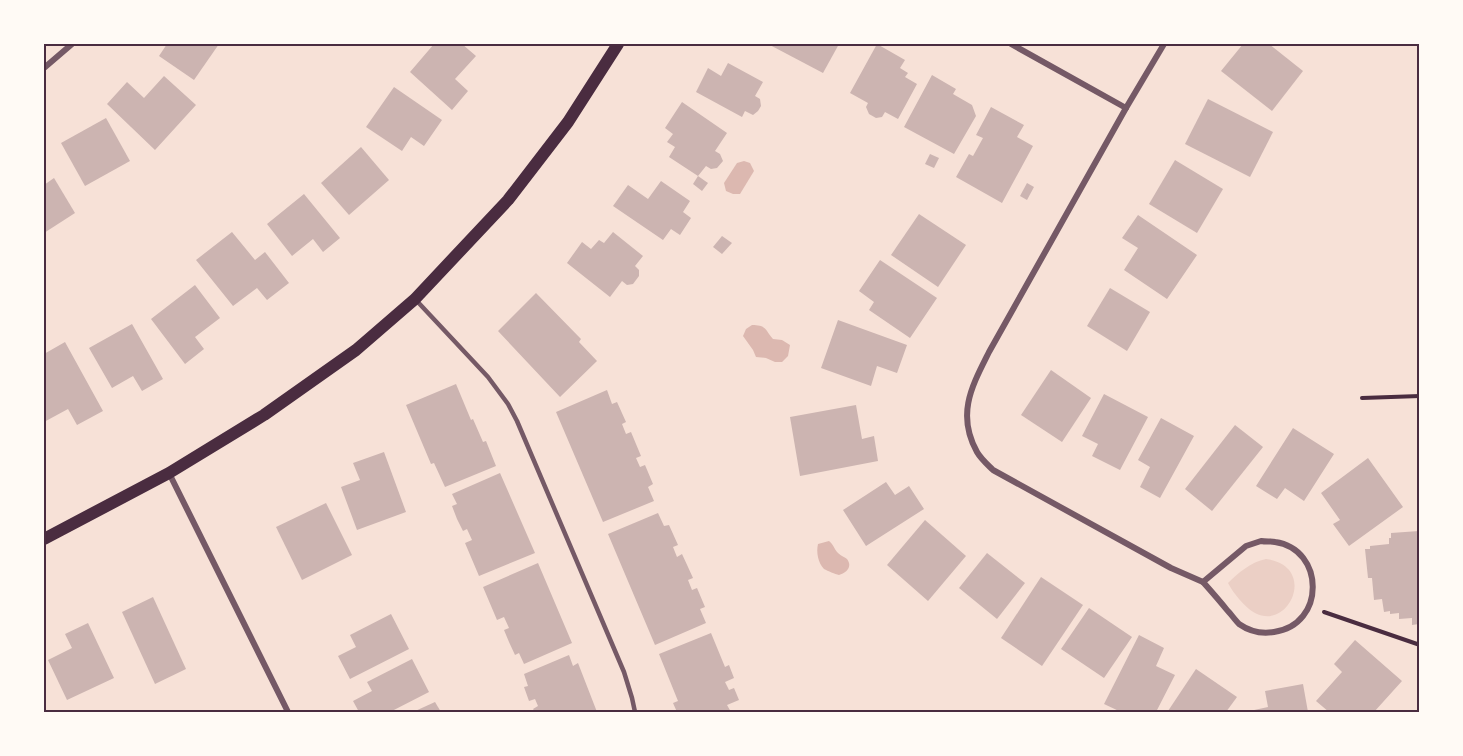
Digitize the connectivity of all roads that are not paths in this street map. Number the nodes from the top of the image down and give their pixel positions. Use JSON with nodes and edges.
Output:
{"nodes":[{"id":1,"x":72,"y":44,"type":"edge"},
{"id":2,"x":618,"y":44,"type":"edge"},
{"id":3,"x":1011,"y":44,"type":"edge"},
{"id":4,"x":1164,"y":44,"type":"edge"},
{"id":5,"x":44,"y":68,"type":"edge"},
{"id":6,"x":1126,"y":108,"type":"junction"},
{"id":7,"x":415,"y":299,"type":"junction"},
{"id":8,"x":169,"y":473,"type":"junction"},
{"id":9,"x":44,"y":539,"type":"edge"},
{"id":10,"x":1203,"y":582,"type":"junction"},
{"id":11,"x":288,"y":712,"type":"edge"},
{"id":12,"x":635,"y":712,"type":"edge"}],
"edges":[{"from":1,"to":5,"type":"street"},
{"from":2,"to":7,"type":"main road"},
{"from":3,"to":6,"type":"street"},
{"from":4,"to":6,"type":"street"},
{"from":6,"to":10,"type":"street"},
{"from":7,"to":8,"type":"main road"},
{"from":7,"to":12,"type":"lane"},
{"from":8,"to":9,"type":"main road"},
{"from":8,"to":11,"type":"street"},
{"from":10,"to":10,"type":"street"}]}
